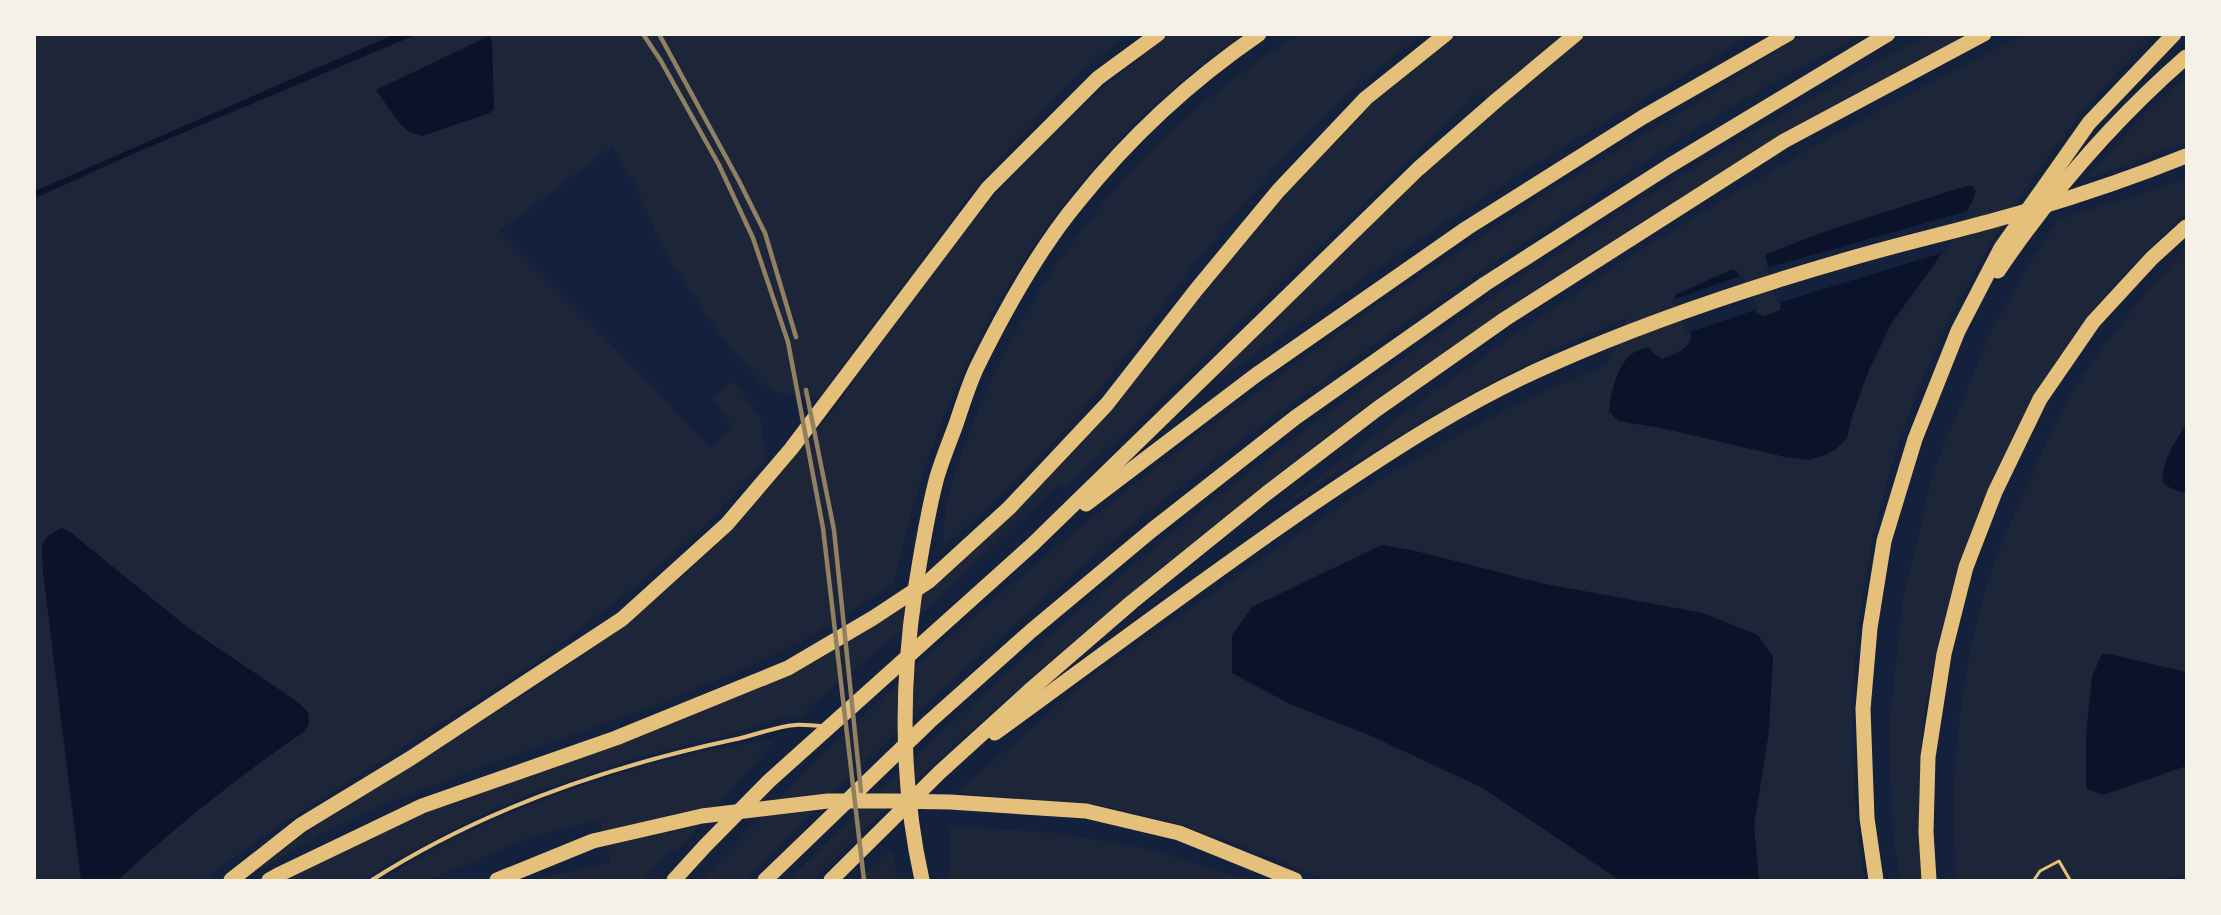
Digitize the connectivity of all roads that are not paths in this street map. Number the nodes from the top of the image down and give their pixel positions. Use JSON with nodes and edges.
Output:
{"nodes":[{"id":1,"x":1158,"y":34,"type":"edge"},
{"id":2,"x":1259,"y":34,"type":"edge"},
{"id":3,"x":1446,"y":34,"type":"edge"},
{"id":4,"x":1576,"y":34,"type":"edge"},
{"id":5,"x":1788,"y":34,"type":"edge"},
{"id":6,"x":1888,"y":34,"type":"edge"},
{"id":7,"x":1984,"y":34,"type":"edge"},
{"id":8,"x":2174,"y":34,"type":"edge"},
{"id":9,"x":2187,"y":57,"type":"edge"},
{"id":10,"x":2187,"y":156,"type":"edge"},
{"id":11,"x":2187,"y":227,"type":"edge"},
{"id":12,"x":1958,"y":331,"type":"junction"},
{"id":13,"x":1033,"y":544,"type":"junction"},
{"id":14,"x":829,"y":727,"type":"junction"},
{"id":15,"x":939,"y":773,"type":"junction"},
{"id":16,"x":231,"y":880,"type":"edge"},
{"id":17,"x":269,"y":880,"type":"edge"},
{"id":18,"x":372,"y":880,"type":"edge"},
{"id":19,"x":497,"y":880,"type":"edge"},
{"id":20,"x":674,"y":880,"type":"edge"},
{"id":21,"x":765,"y":880,"type":"edge"},
{"id":22,"x":831,"y":880,"type":"edge"},
{"id":23,"x":922,"y":880,"type":"edge"},
{"id":24,"x":1295,"y":880,"type":"edge"},
{"id":25,"x":1876,"y":880,"type":"edge"},
{"id":26,"x":1929,"y":880,"type":"edge"}],
"edges":[{"from":1,"to":16,"type":"highway"},
{"from":2,"to":23,"type":"highway"},
{"from":3,"to":17,"type":"highway"},
{"from":4,"to":13,"type":"highway"},
{"from":5,"to":13,"type":"highway"},
{"from":6,"to":21,"type":"highway"},
{"from":7,"to":15,"type":"highway"},
{"from":8,"to":12,"type":"highway"},
{"from":9,"to":12,"type":"highway"},
{"from":10,"to":15,"type":"highway"},
{"from":11,"to":26,"type":"highway"},
{"from":12,"to":25,"type":"highway"},
{"from":13,"to":14,"type":"highway"},
{"from":14,"to":18,"type":"lane"},
{"from":14,"to":20,"type":"highway"},
{"from":15,"to":22,"type":"highway"},
{"from":19,"to":24,"type":"highway"}]}
